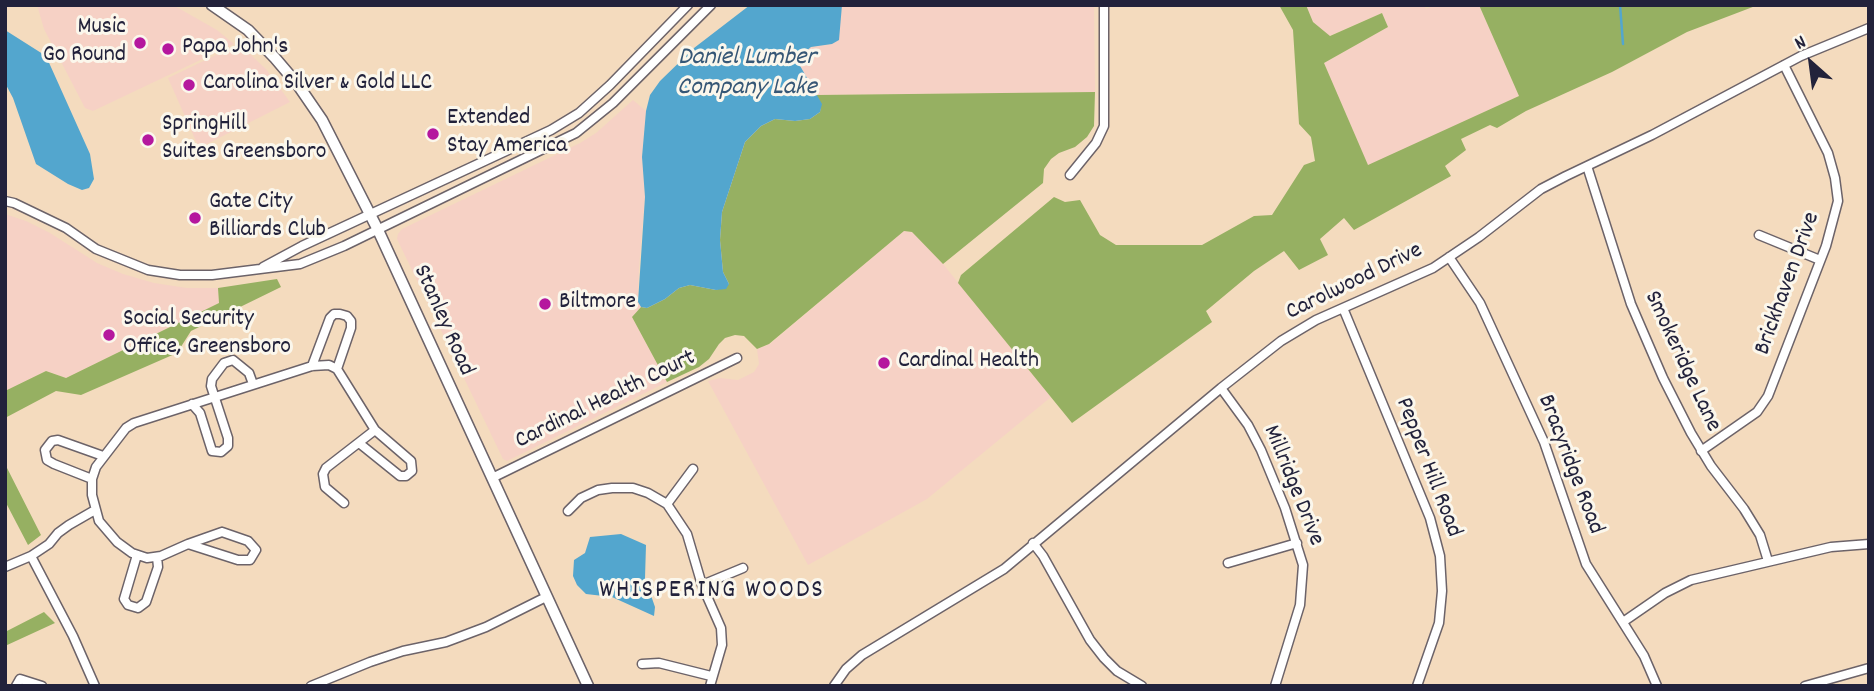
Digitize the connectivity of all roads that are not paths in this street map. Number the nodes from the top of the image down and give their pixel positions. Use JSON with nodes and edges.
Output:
{"nodes":[{"id":1,"x":212,"y":5,"type":"edge"},
{"id":2,"x":688,"y":5,"type":"edge"},
{"id":3,"x":711,"y":5,"type":"edge"},
{"id":4,"x":1104,"y":5,"type":"edge"},
{"id":5,"x":1869,"y":28,"type":"edge"},
{"id":6,"x":1784,"y":65,"type":"junction"},
{"id":7,"x":1587,"y":166,"type":"junction"},
{"id":8,"x":1070,"y":175,"type":"dead end"},
{"id":9,"x":5,"y":201,"type":"edge"},
{"id":10,"x":369,"y":214,"type":"junction"},
{"id":11,"x":378,"y":230,"type":"junction"},
{"id":12,"x":1759,"y":235,"type":"dead end"},
{"id":13,"x":1449,"y":257,"type":"junction"},
{"id":14,"x":1820,"y":260,"type":"junction"},
{"id":15,"x":263,"y":267,"type":"junction"},
{"id":16,"x":1343,"y":308,"type":"junction"},
{"id":17,"x":737,"y":358,"type":"dead end"},
{"id":18,"x":312,"y":366,"type":"junction"},
{"id":19,"x":337,"y":369,"type":"junction"},
{"id":20,"x":253,"y":384,"type":"junction"},
{"id":21,"x":1221,"y":388,"type":"junction"},
{"id":22,"x":216,"y":397,"type":"junction"},
{"id":23,"x":192,"y":404,"type":"junction"},
{"id":24,"x":375,"y":430,"type":"junction"},
{"id":25,"x":359,"y":443,"type":"junction"},
{"id":26,"x":1701,"y":451,"type":"junction"},
{"id":27,"x":103,"y":456,"type":"junction"},
{"id":28,"x":693,"y":469,"type":"dead end"},
{"id":29,"x":492,"y":478,"type":"junction"},
{"id":30,"x":92,"y":479,"type":"junction"},
{"id":31,"x":344,"y":503,"type":"dead end"},
{"id":32,"x":667,"y":504,"type":"junction"},
{"id":33,"x":95,"y":510,"type":"junction"},
{"id":34,"x":568,"y":511,"type":"dead end"},
{"id":35,"x":1033,"y":543,"type":"junction"},
{"id":36,"x":1297,"y":543,"type":"junction"},
{"id":37,"x":188,"y":544,"type":"junction"},
{"id":38,"x":1869,"y":544,"type":"edge"},
{"id":39,"x":137,"y":555,"type":"junction"},
{"id":40,"x":31,"y":556,"type":"junction"},
{"id":41,"x":157,"y":557,"type":"junction"},
{"id":42,"x":1768,"y":561,"type":"junction"},
{"id":43,"x":1228,"y":563,"type":"dead end"},
{"id":44,"x":5,"y":567,"type":"edge"},
{"id":45,"x":743,"y":568,"type":"dead end"},
{"id":46,"x":702,"y":585,"type":"junction"},
{"id":47,"x":547,"y":597,"type":"junction"},
{"id":48,"x":1623,"y":622,"type":"junction"},
{"id":49,"x":642,"y":664,"type":"dead end"},
{"id":50,"x":1869,"y":668,"type":"edge"},
{"id":51,"x":711,"y":676,"type":"junction"},
{"id":52,"x":16,"y":686,"type":"edge"},
{"id":53,"x":43,"y":686,"type":"edge"},
{"id":54,"x":95,"y":686,"type":"edge"},
{"id":55,"x":311,"y":686,"type":"edge"},
{"id":56,"x":588,"y":686,"type":"edge"},
{"id":57,"x":710,"y":686,"type":"edge"},
{"id":58,"x":834,"y":686,"type":"edge"},
{"id":59,"x":1142,"y":686,"type":"edge"},
{"id":60,"x":1275,"y":686,"type":"edge"},
{"id":61,"x":1417,"y":686,"type":"edge"},
{"id":62,"x":1657,"y":686,"type":"edge"},
{"id":63,"x":1805,"y":686,"type":"edge"}],
"edges":[{"from":1,"to":10,"type":"street","name":"Stanley Road"},
{"from":2,"to":10,"type":"street"},
{"from":3,"to":11,"type":"street"},
{"from":4,"to":8,"type":"street"},
{"from":5,"to":6,"type":"street","name":"Carolwood Drive"},
{"from":6,"to":7,"type":"street","name":"Carolwood Drive"},
{"from":6,"to":14,"type":"street","name":"Brickhaven Drive"},
{"from":7,"to":13,"type":"street","name":"Carolwood Drive"},
{"from":7,"to":26,"type":"street","name":"Smokeridge Lane"},
{"from":9,"to":15,"type":"street"},
{"from":10,"to":11,"type":"street","name":"Stanley Road"},
{"from":10,"to":15,"type":"street"},
{"from":11,"to":15,"type":"street"},
{"from":11,"to":29,"type":"street","name":"Stanley Road"},
{"from":12,"to":14,"type":"street"},
{"from":13,"to":16,"type":"street","name":"Carolwood Drive"},
{"from":13,"to":48,"type":"street","name":"Bracyridge Road"},
{"from":14,"to":26,"type":"street","name":"Brickhaven Drive"},
{"from":16,"to":21,"type":"street","name":"Carolwood Drive"},
{"from":16,"to":61,"type":"street","name":"Pepper Hill Road"},
{"from":17,"to":29,"type":"street","name":"Cardinal Health Court"},
{"from":18,"to":19,"type":"street"},
{"from":18,"to":19,"type":"street"},
{"from":18,"to":20,"type":"street"},
{"from":19,"to":24,"type":"street"},
{"from":20,"to":22,"type":"street"},
{"from":20,"to":22,"type":"street"},
{"from":21,"to":35,"type":"street","name":"Carolwood Drive"},
{"from":21,"to":36,"type":"street","name":"Millridge Drive"},
{"from":22,"to":23,"type":"street"},
{"from":22,"to":23,"type":"street"},
{"from":23,"to":27,"type":"street"},
{"from":24,"to":25,"type":"street"},
{"from":24,"to":25,"type":"street"},
{"from":25,"to":31,"type":"street"},
{"from":26,"to":42,"type":"street","name":"Smokeridge Lane"},
{"from":27,"to":30,"type":"street"},
{"from":27,"to":30,"type":"street"},
{"from":28,"to":32,"type":"street"},
{"from":29,"to":47,"type":"street","name":"Stanley Road"},
{"from":30,"to":33,"type":"street"},
{"from":32,"to":34,"type":"street"},
{"from":32,"to":46,"type":"street"},
{"from":33,"to":39,"type":"street"},
{"from":33,"to":40,"type":"street"},
{"from":35,"to":58,"type":"street","name":"Carolwood Drive"},
{"from":35,"to":59,"type":"street"},
{"from":36,"to":43,"type":"street"},
{"from":36,"to":60,"type":"street","name":"Millridge Drive"},
{"from":37,"to":37,"type":"street"},
{"from":37,"to":41,"type":"street"},
{"from":38,"to":42,"type":"street"},
{"from":39,"to":41,"type":"street"},
{"from":39,"to":41,"type":"street"},
{"from":40,"to":44,"type":"street"},
{"from":40,"to":54,"type":"street"},
{"from":42,"to":48,"type":"street"},
{"from":45,"to":46,"type":"street"},
{"from":46,"to":51,"type":"street"},
{"from":47,"to":55,"type":"street"},
{"from":47,"to":56,"type":"street","name":"Stanley Road"},
{"from":48,"to":62,"type":"street","name":"Bracyridge Road"},
{"from":49,"to":51,"type":"street"},
{"from":50,"to":63,"type":"street"},
{"from":51,"to":57,"type":"street"},
{"from":52,"to":53,"type":"street"}]}
